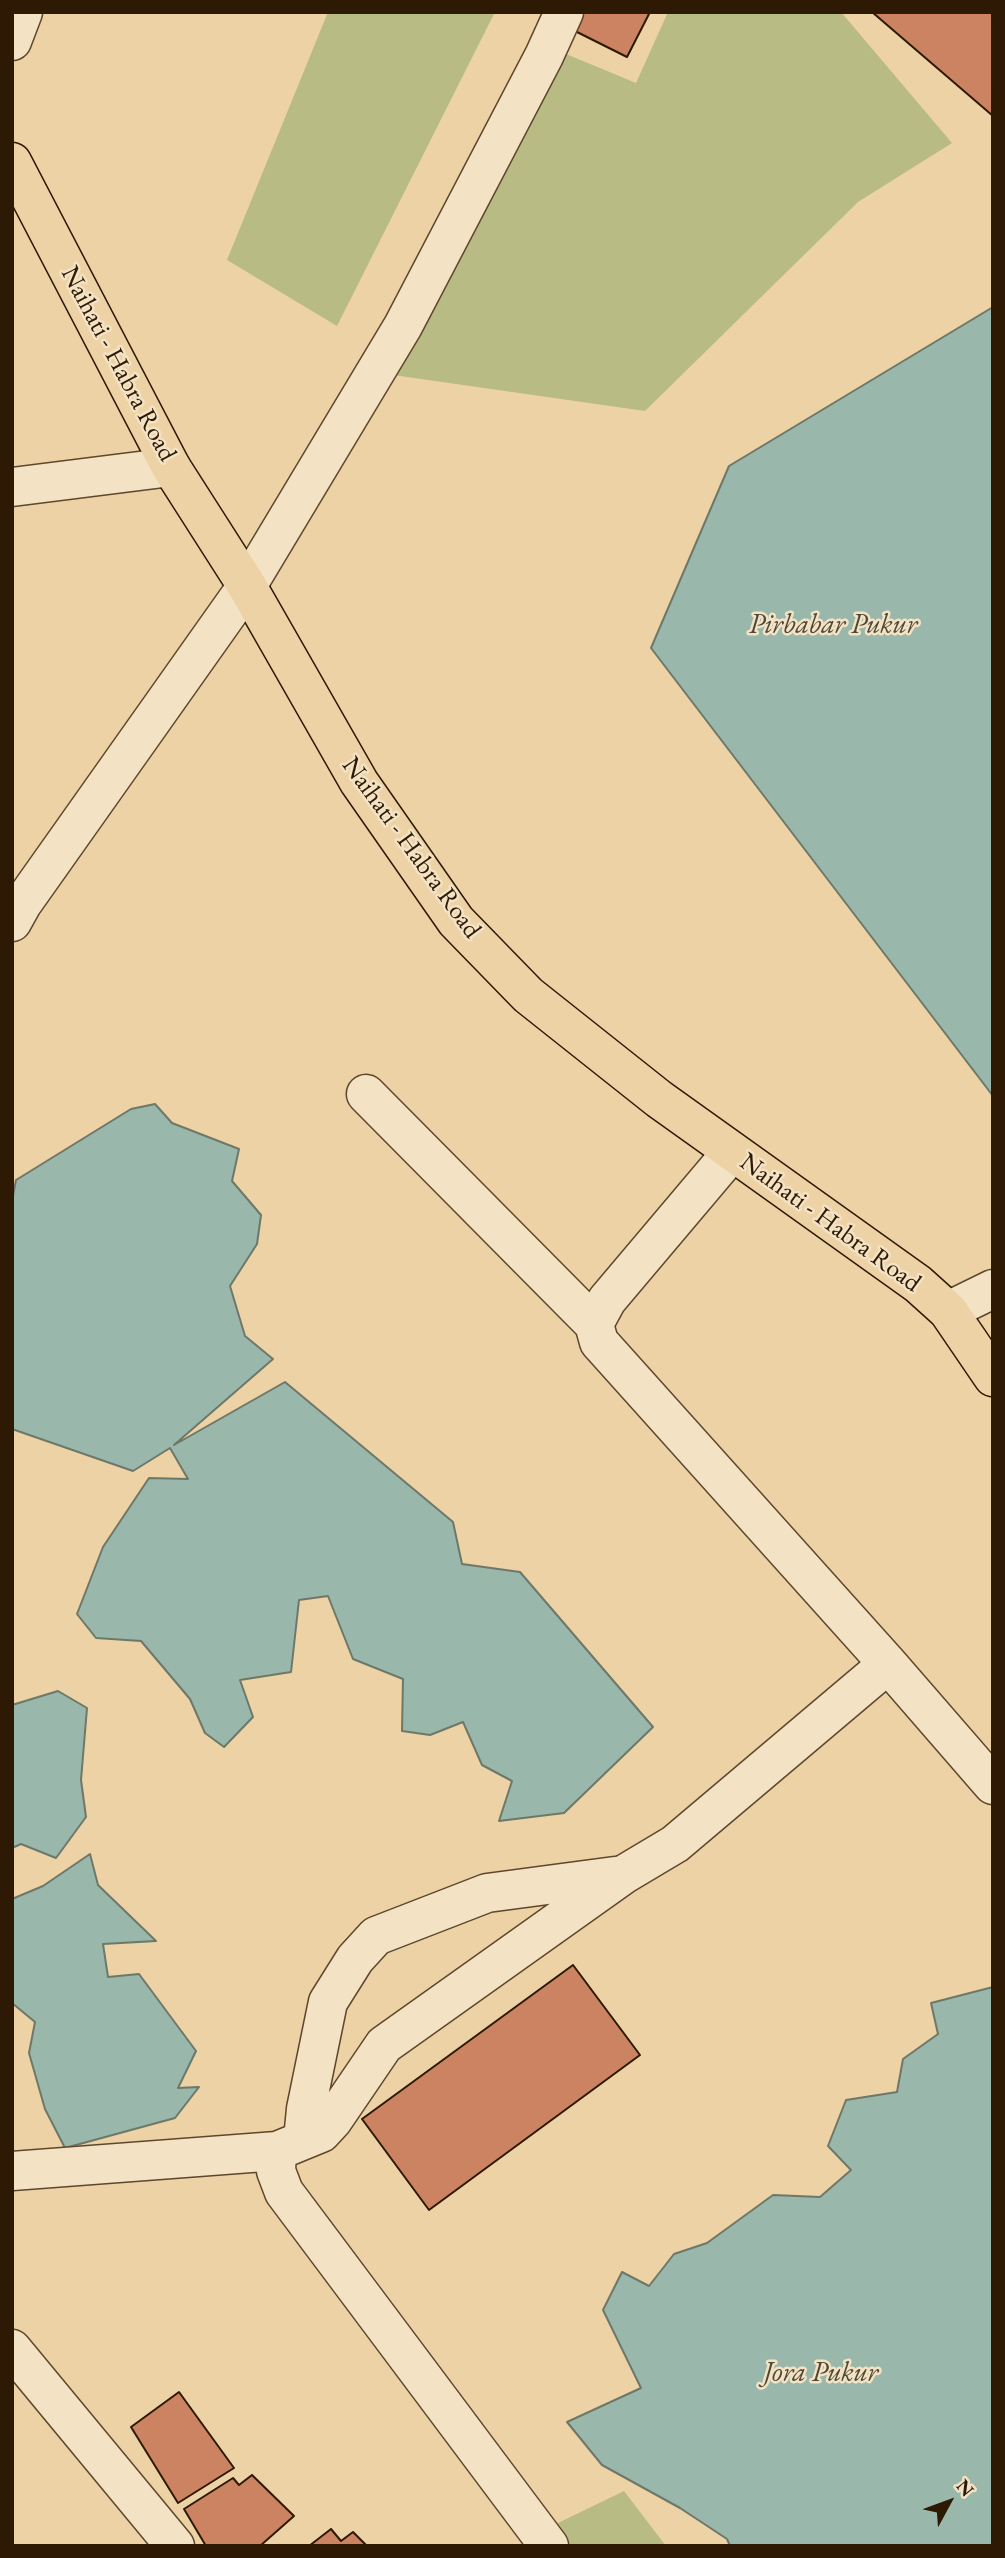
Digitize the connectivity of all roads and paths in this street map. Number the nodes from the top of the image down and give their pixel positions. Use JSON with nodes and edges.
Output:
{"nodes":[{"id":1,"x":23,"y":12,"type":"edge"},
{"id":2,"x":564,"y":12,"type":"edge"},
{"id":3,"x":12,"y":41,"type":"edge"},
{"id":4,"x":12,"y":162,"type":"edge"},
{"id":5,"x":171,"y":467,"type":"junction"},
{"id":6,"x":12,"y":487,"type":"edge"},
{"id":7,"x":247,"y":586,"type":"junction"},
{"id":8,"x":12,"y":922,"type":"edge"},
{"id":9,"x":366,"y":1094,"type":"dead end"},
{"id":10,"x":732,"y":1152,"type":"junction"},
{"id":11,"x":993,"y":1289,"type":"edge"},
{"id":12,"x":947,"y":1311,"type":"junction"},
{"id":13,"x":594,"y":1324,"type":"junction"},
{"id":14,"x":993,"y":1377,"type":"edge"},
{"id":15,"x":888,"y":1664,"type":"junction"},
{"id":16,"x":993,"y":1785,"type":"edge"},
{"id":17,"x":623,"y":1875,"type":"junction"},
{"id":18,"x":290,"y":2145,"type":"junction"},
{"id":19,"x":12,"y":2171,"type":"edge"},
{"id":20,"x":13,"y":2353,"type":"edge"},
{"id":21,"x":175,"y":2546,"type":"edge"},
{"id":22,"x":549,"y":2546,"type":"edge"}],
"edges":[{"from":1,"to":3,"type":"street"},
{"from":2,"to":7,"type":"street"},
{"from":4,"to":5,"type":"main road","name":"Naihati - Habra Road"},
{"from":5,"to":6,"type":"street"},
{"from":5,"to":7,"type":"main road","name":"Naihati - Habra Road"},
{"from":7,"to":8,"type":"street"},
{"from":7,"to":10,"type":"main road","name":"Naihati - Habra Road"},
{"from":9,"to":13,"type":"street"},
{"from":10,"to":12,"type":"main road","name":"Naihati - Habra Road"},
{"from":10,"to":13,"type":"street"},
{"from":11,"to":12,"type":"street"},
{"from":12,"to":14,"type":"main road","name":"Naihati - Habra Road"},
{"from":13,"to":15,"type":"street"},
{"from":15,"to":16,"type":"street"},
{"from":15,"to":17,"type":"street"},
{"from":17,"to":18,"type":"street"},
{"from":17,"to":18,"type":"street"},
{"from":18,"to":19,"type":"street"},
{"from":18,"to":22,"type":"street"},
{"from":20,"to":21,"type":"street"}]}
